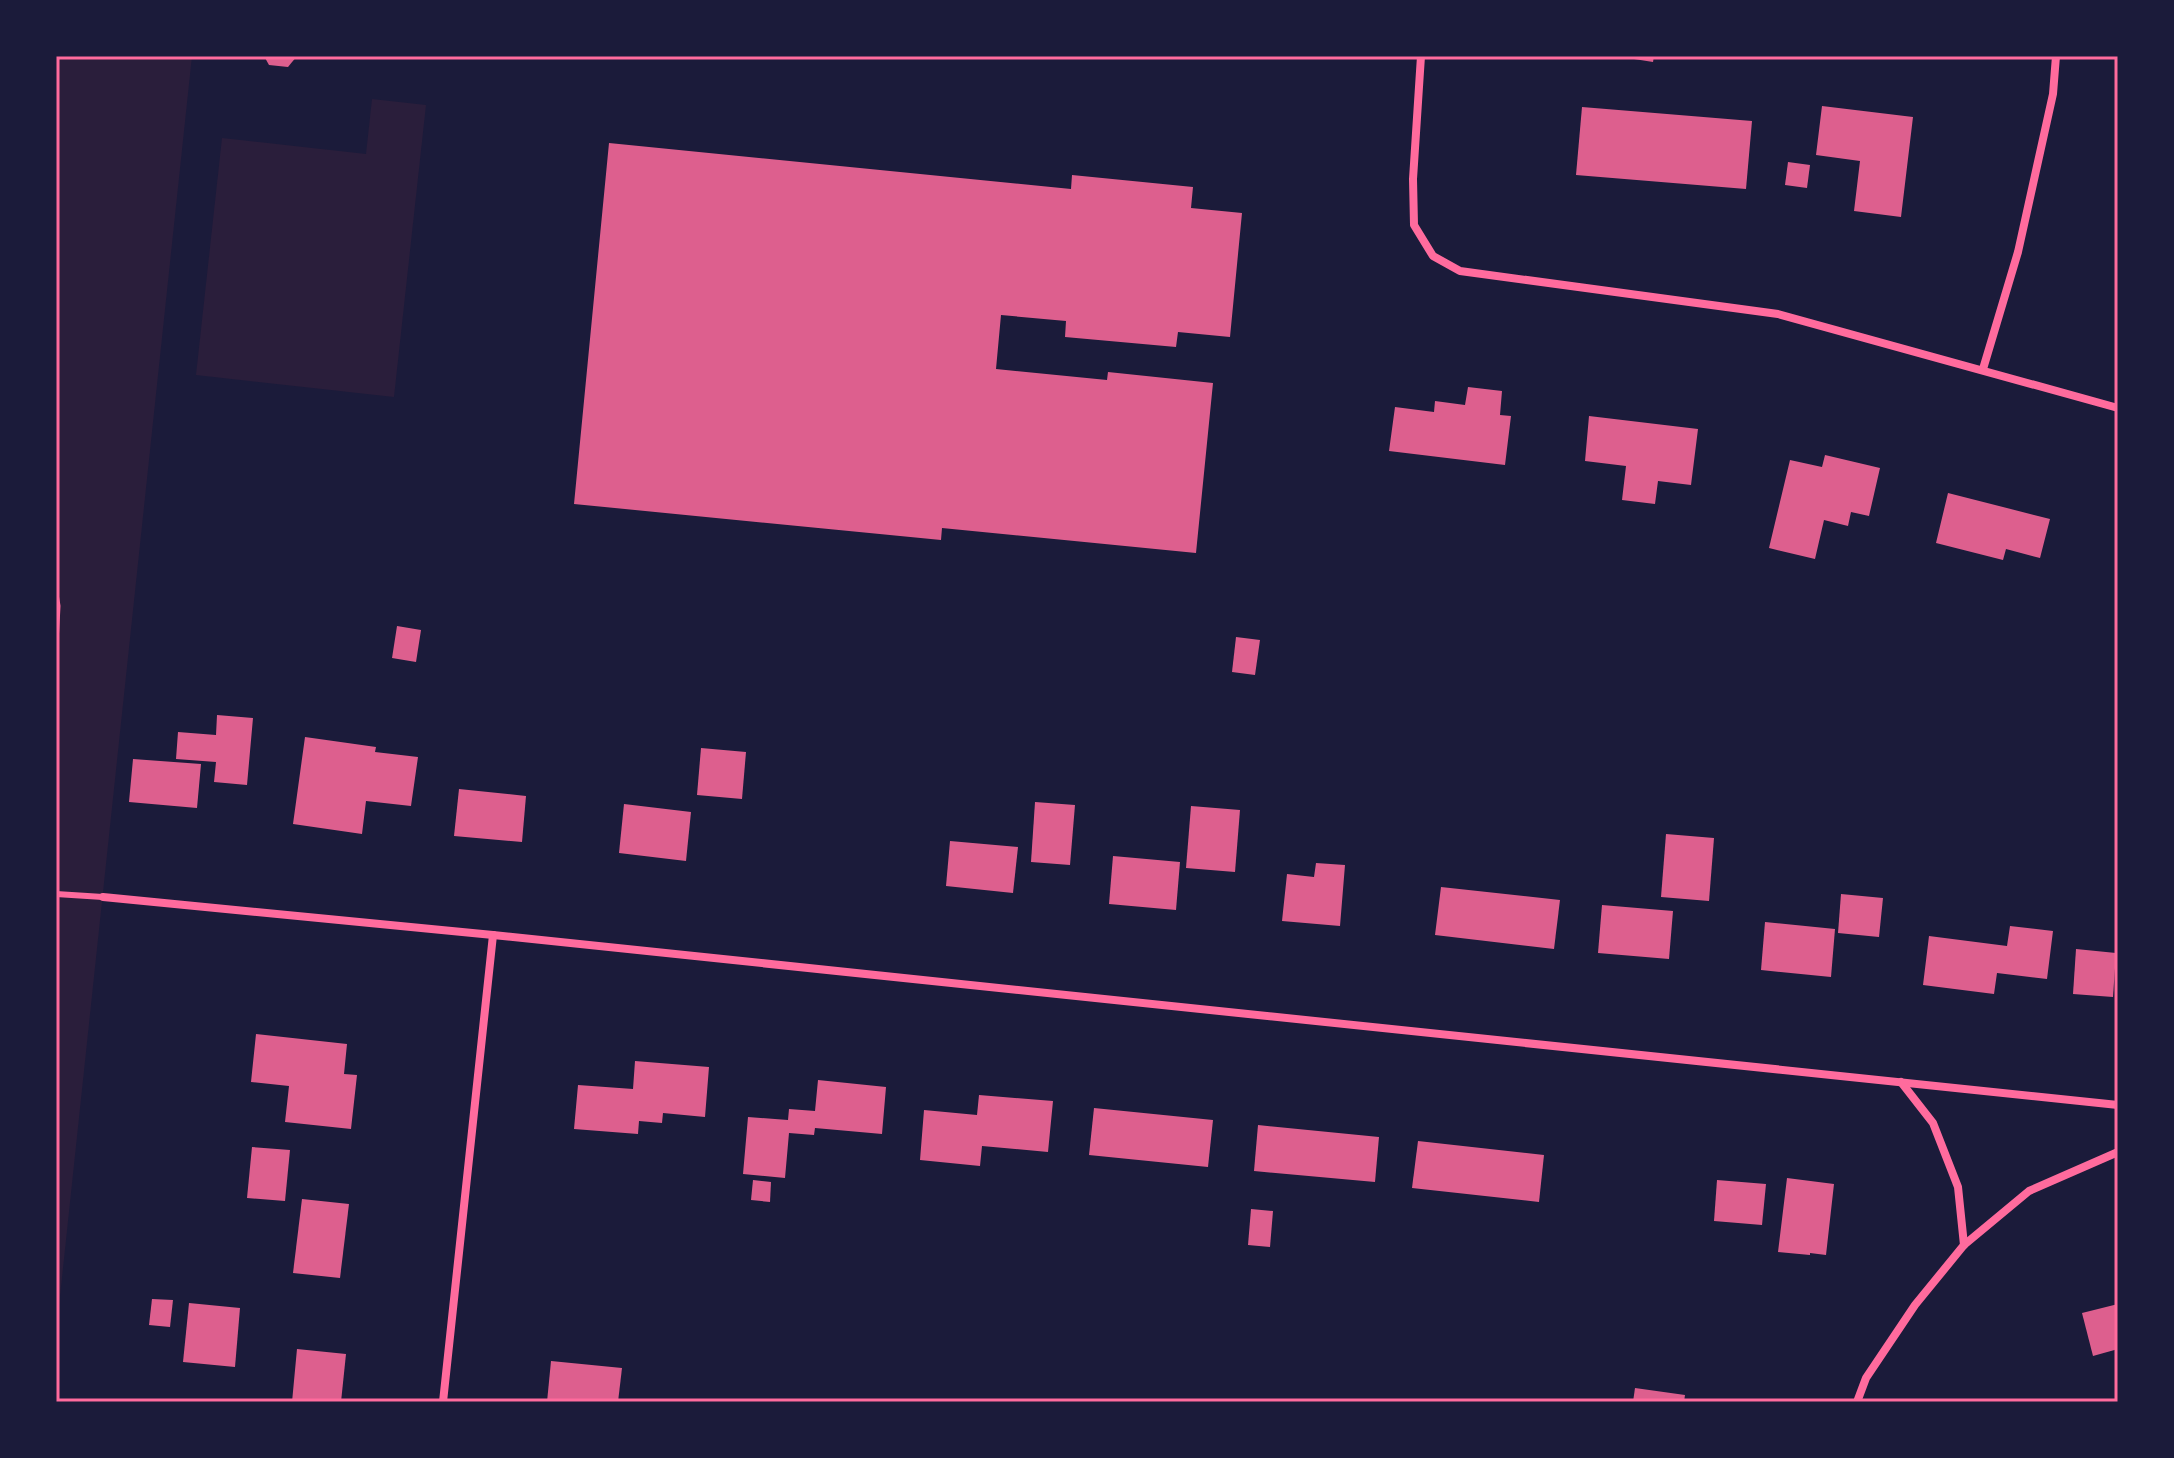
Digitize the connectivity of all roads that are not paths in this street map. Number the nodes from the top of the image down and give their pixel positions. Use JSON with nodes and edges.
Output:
{"nodes":[{"id":1,"x":1421,"y":56,"type":"edge"},
{"id":2,"x":2056,"y":56,"type":"edge"},
{"id":3,"x":1983,"y":369,"type":"junction"},
{"id":4,"x":2118,"y":408,"type":"edge"},
{"id":5,"x":56,"y":894,"type":"edge"},
{"id":6,"x":103,"y":897,"type":"joint"},
{"id":7,"x":493,"y":935,"type":"junction"},
{"id":8,"x":1901,"y":1082,"type":"junction"},
{"id":9,"x":2118,"y":1105,"type":"edge"},
{"id":10,"x":2118,"y":1152,"type":"edge"},
{"id":11,"x":1964,"y":1245,"type":"junction"},
{"id":12,"x":443,"y":1402,"type":"edge"},
{"id":13,"x":1857,"y":1402,"type":"edge"}],
"edges":[{"from":1,"to":3,"type":"street"},
{"from":2,"to":3,"type":"street"},
{"from":3,"to":4,"type":"street"},
{"from":5,"to":6,"type":"lane"},
{"from":6,"to":7,"type":"street"},
{"from":7,"to":8,"type":"street"},
{"from":7,"to":12,"type":"street"},
{"from":8,"to":9,"type":"street"},
{"from":8,"to":11,"type":"street"},
{"from":10,"to":11,"type":"street"},
{"from":11,"to":13,"type":"street"}]}
